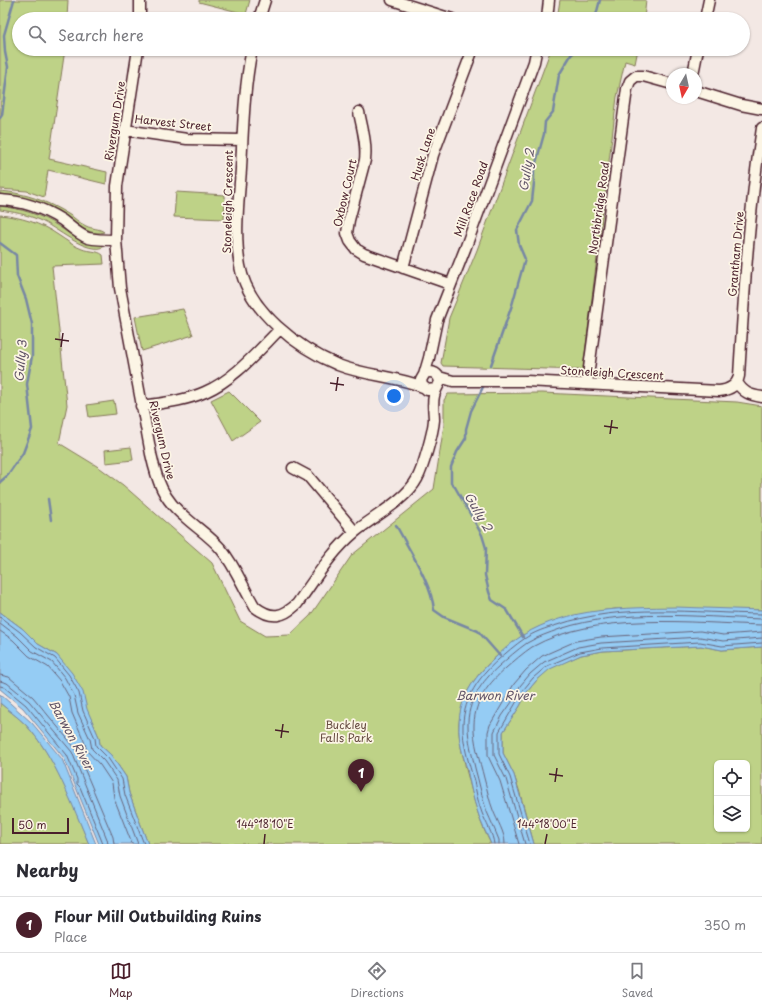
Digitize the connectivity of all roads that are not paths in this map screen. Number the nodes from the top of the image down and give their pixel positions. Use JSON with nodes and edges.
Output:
{"nodes":[{"id":1,"x":140,"y":0,"type":"edge"},
{"id":2,"x":265,"y":0,"type":"edge"},
{"id":3,"x":394,"y":0,"type":"edge"},
{"id":4,"x":549,"y":0,"type":"edge"},
{"id":5,"x":709,"y":0,"type":"edge"},
{"id":6,"x":140,"y":12,"type":"edge"},
{"id":7,"x":261,"y":12,"type":"edge"},
{"id":8,"x":431,"y":12,"type":"edge"},
{"id":9,"x":548,"y":12,"type":"edge"},
{"id":10,"x":706,"y":12,"type":"edge"},
{"id":11,"x":137,"y":56,"type":"edge"},
{"id":12,"x":251,"y":56,"type":"edge"},
{"id":13,"x":470,"y":56,"type":"edge"},
{"id":14,"x":535,"y":56,"type":"edge"},
{"id":15,"x":697,"y":56,"type":"edge"},
{"id":16,"x":694,"y":68,"type":"edge"},
{"id":17,"x":666,"y":82,"type":"edge"},
{"id":18,"x":702,"y":93,"type":"edge"},
{"id":19,"x":762,"y":109,"type":"edge"},
{"id":20,"x":359,"y":112,"type":"dead end"},
{"id":21,"x":762,"y":128,"type":"edge"},
{"id":22,"x":125,"y":130,"type":"junction"},
{"id":23,"x":242,"y":140,"type":"junction"},
{"id":24,"x":759,"y":171,"type":"edge"},
{"id":25,"x":0,"y":200,"type":"edge"},
{"id":26,"x":116,"y":240,"type":"junction"},
{"id":27,"x":403,"y":268,"type":"junction"},
{"id":28,"x":450,"y":284,"type":"junction"},
{"id":29,"x":280,"y":329,"type":"junction"},
{"id":30,"x":430,"y":382,"type":"junction"},
{"id":31,"x":737,"y":382,"type":"junction"},
{"id":32,"x":587,"y":383,"type":"junction"},
{"id":33,"x":762,"y":397,"type":"edge"},
{"id":34,"x":141,"y":406,"type":"junction"},
{"id":35,"x":293,"y":468,"type":"dead end"},
{"id":36,"x":355,"y":532,"type":"junction"}],
"edges":[{"from":1,"to":6,"type":"street"},
{"from":2,"to":7,"type":"street"},
{"from":3,"to":8,"type":"street"},
{"from":4,"to":9,"type":"street"},
{"from":5,"to":10,"type":"street"},
{"from":11,"to":22,"type":"street","name":"Rivergum Drive"},
{"from":12,"to":23,"type":"street","name":"Stoneleigh Crescent"},
{"from":13,"to":27,"type":"street","name":"Husk Lane"},
{"from":14,"to":28,"type":"street","name":"Mill Race Road"},
{"from":15,"to":16,"type":"street"},
{"from":17,"to":32,"type":"street","name":"Northbridge Road"},
{"from":18,"to":19,"type":"street"},
{"from":20,"to":27,"type":"street","name":"Oxbow Court"},
{"from":21,"to":24,"type":"street","name":"Grantham Drive"},
{"from":22,"to":23,"type":"street","name":"Harvest Street"},
{"from":22,"to":26,"type":"street","name":"Rivergum Drive"},
{"from":23,"to":29,"type":"street","name":"Stoneleigh Crescent"},
{"from":24,"to":31,"type":"street","name":"Grantham Drive"},
{"from":25,"to":26,"type":"street"},
{"from":26,"to":34,"type":"street","name":"Rivergum Drive"},
{"from":27,"to":28,"type":"street","name":"Oxbow Court"},
{"from":28,"to":30,"type":"street","name":"Mill Race Road"},
{"from":29,"to":30,"type":"street","name":"Stoneleigh Crescent"},
{"from":29,"to":34,"type":"street"},
{"from":30,"to":32,"type":"street","name":"Stoneleigh Crescent"},
{"from":30,"to":36,"type":"street","name":"Rivergum Drive"},
{"from":31,"to":32,"type":"street","name":"Stoneleigh Crescent"},
{"from":31,"to":33,"type":"street"},
{"from":34,"to":36,"type":"street","name":"Rivergum Drive"},
{"from":35,"to":36,"type":"street"}]}
